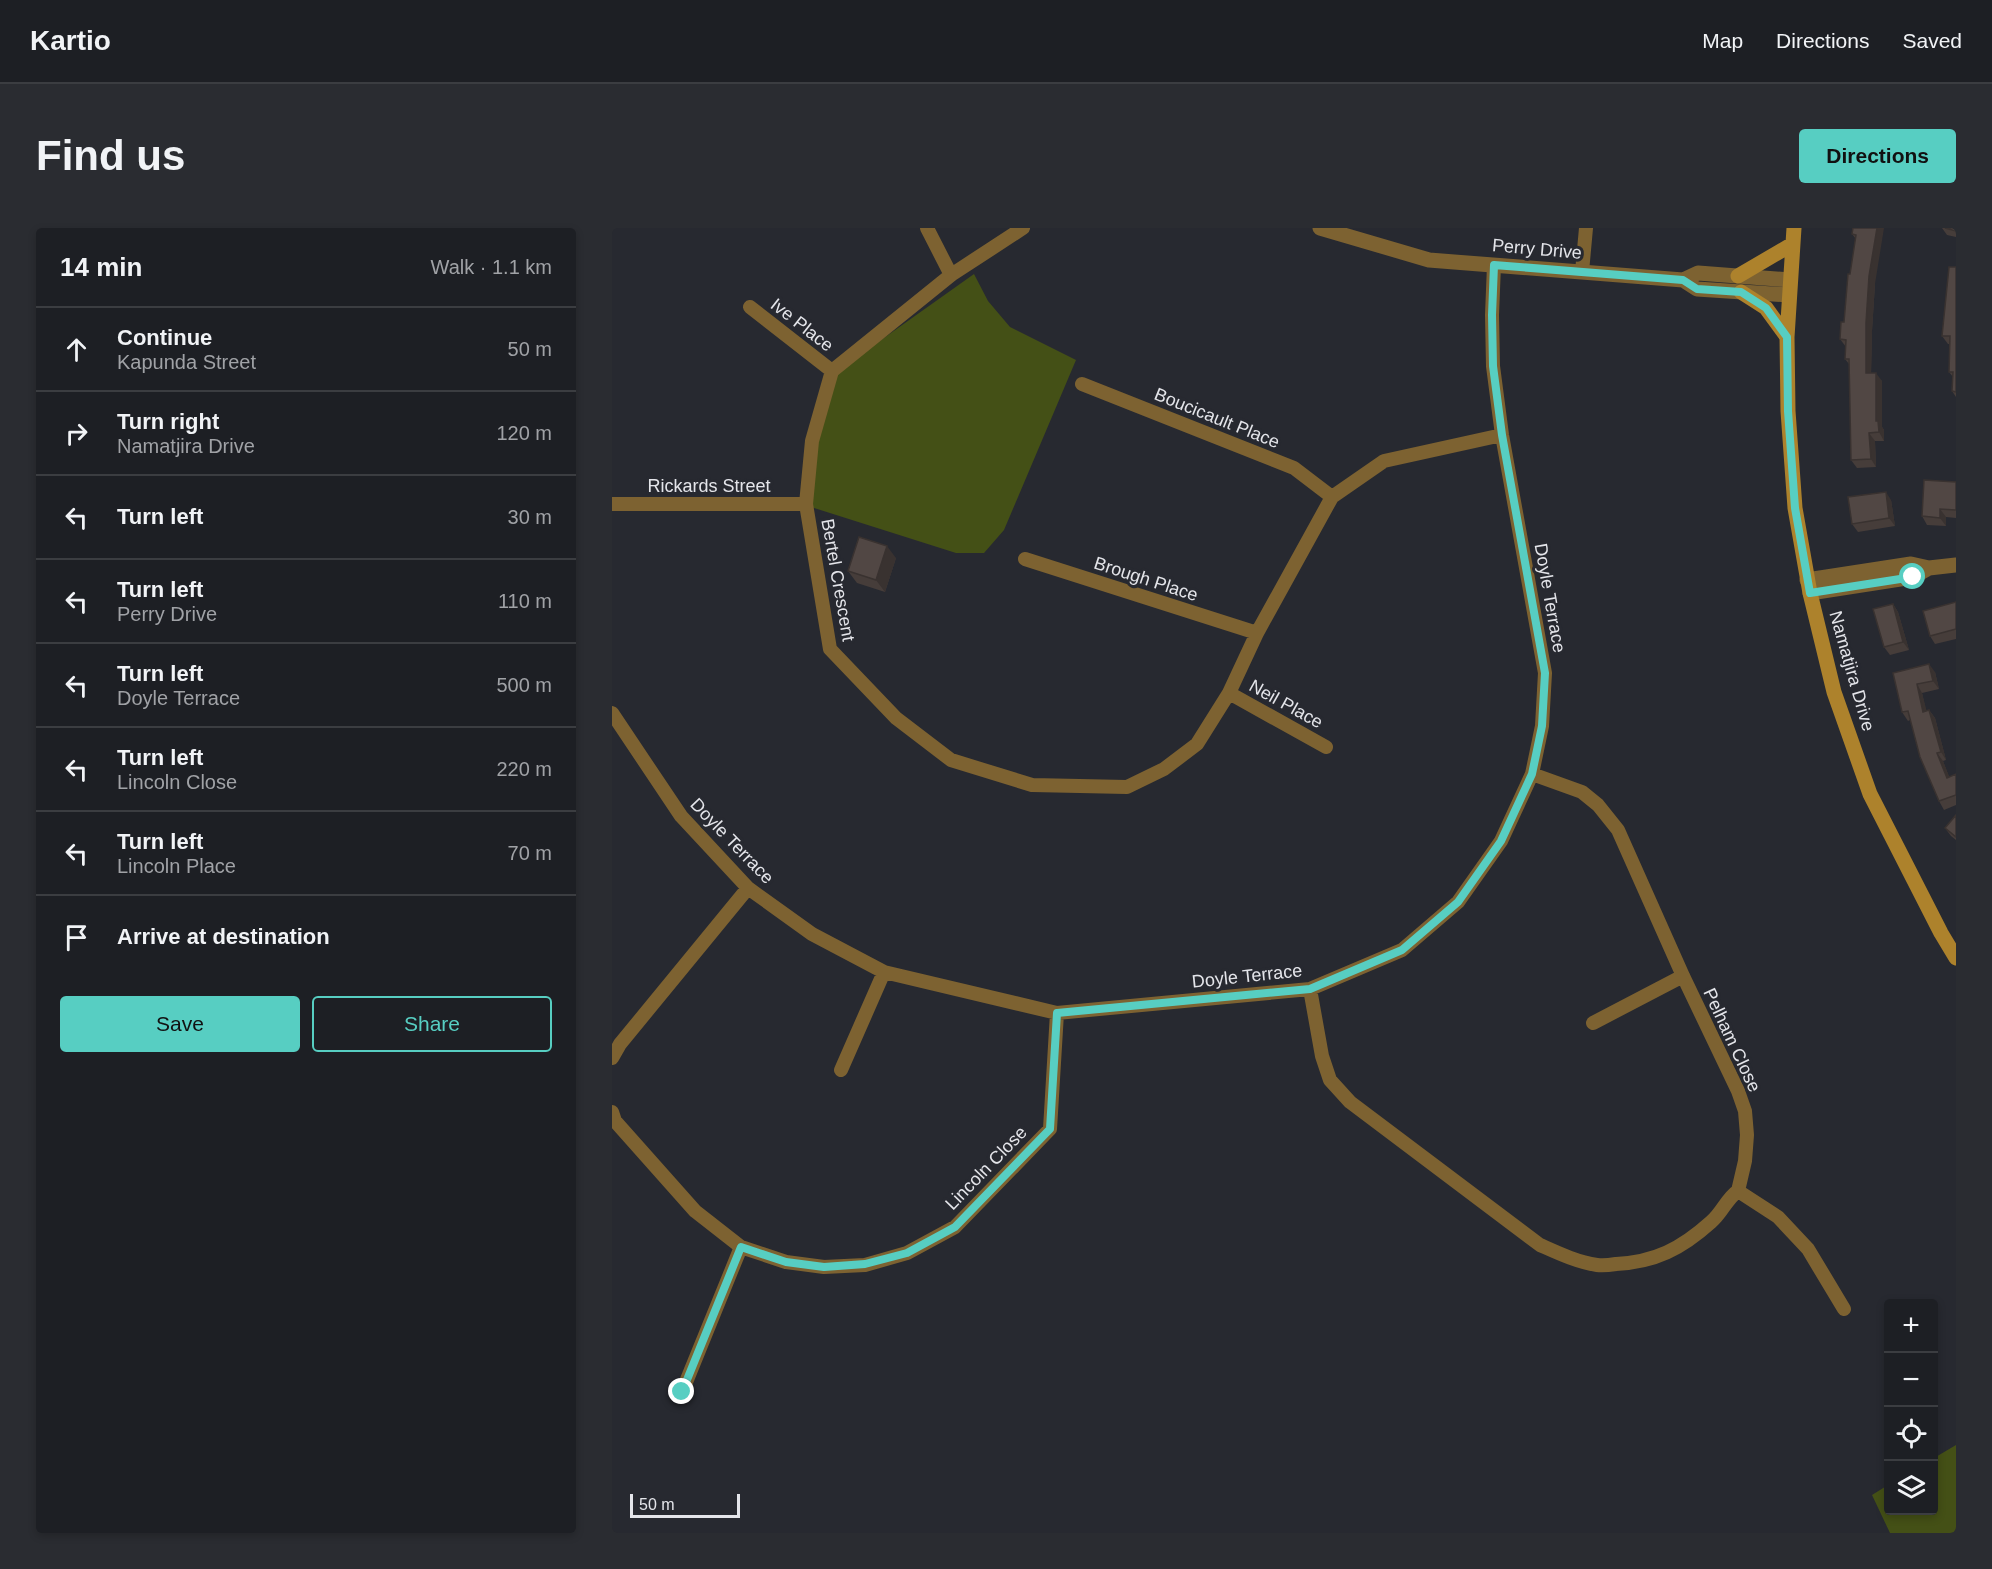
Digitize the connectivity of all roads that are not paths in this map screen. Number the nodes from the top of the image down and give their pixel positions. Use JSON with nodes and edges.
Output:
{"nodes":[{"id":1,"x":927,"y":228,"type":"edge"},
{"id":2,"x":1023,"y":228,"type":"edge"},
{"id":3,"x":1320,"y":228,"type":"edge"},
{"id":4,"x":1586,"y":228,"type":"edge"},
{"id":5,"x":1794,"y":228,"type":"edge"},
{"id":6,"x":1791,"y":245,"type":"junction"},
{"id":7,"x":1494,"y":265,"type":"junction"},
{"id":8,"x":1582,"y":272,"type":"junction"},
{"id":9,"x":951,"y":275,"type":"junction"},
{"id":10,"x":1739,"y":284,"type":"junction"},
{"id":11,"x":1790,"y":288,"type":"junction"},
{"id":12,"x":750,"y":307,"type":"dead end"},
{"id":13,"x":1787,"y":337,"type":"junction"},
{"id":14,"x":832,"y":371,"type":"junction"},
{"id":15,"x":1082,"y":384,"type":"dead end"},
{"id":16,"x":1502,"y":435,"type":"junction"},
{"id":17,"x":1332,"y":497,"type":"junction"},
{"id":18,"x":612,"y":504,"type":"edge"},
{"id":19,"x":806,"y":504,"type":"junction"},
{"id":20,"x":1025,"y":559,"type":"dead end"},
{"id":21,"x":1956,"y":565,"type":"edge"},
{"id":22,"x":1808,"y":586,"type":"junction"},
{"id":23,"x":1257,"y":633,"type":"junction"},
{"id":24,"x":1228,"y":693,"type":"junction"},
{"id":25,"x":612,"y":713,"type":"edge"},
{"id":26,"x":1326,"y":747,"type":"dead end"},
{"id":27,"x":1532,"y":774,"type":"junction"},
{"id":28,"x":748,"y":888,"type":"junction"},
{"id":29,"x":1956,"y":958,"type":"edge"},
{"id":30,"x":884,"y":972,"type":"junction"},
{"id":31,"x":1683,"y":976,"type":"junction"},
{"id":32,"x":1310,"y":989,"type":"junction"},
{"id":33,"x":1057,"y":1013,"type":"junction"},
{"id":34,"x":1593,"y":1023,"type":"dead end"},
{"id":35,"x":612,"y":1058,"type":"edge"},
{"id":36,"x":841,"y":1070,"type":"dead end"},
{"id":37,"x":612,"y":1112,"type":"edge"},
{"id":38,"x":1738,"y":1191,"type":"junction"},
{"id":39,"x":741,"y":1247,"type":"junction"},
{"id":40,"x":1844,"y":1309,"type":"dead end"},
{"id":41,"x":682,"y":1392,"type":"dead end"}],
"edges":[{"from":1,"to":9,"type":"street"},
{"from":2,"to":9,"type":"street"},
{"from":3,"to":7,"type":"street","name":"Perry Drive"},
{"from":4,"to":8,"type":"street"},
{"from":5,"to":6,"type":"main road","name":"Namatjira Drive"},
{"from":6,"to":10,"type":"main road"},
{"from":6,"to":11,"type":"main road","name":"Namatjira Drive"},
{"from":7,"to":8,"type":"street","name":"Perry Drive"},
{"from":7,"to":16,"type":"street","name":"Doyle Terrace"},
{"from":8,"to":10,"type":"street","name":"Perry Drive"},
{"from":9,"to":14,"type":"street"},
{"from":10,"to":11,"type":"street","name":"Perry Drive"},
{"from":10,"to":13,"type":"main road"},
{"from":11,"to":13,"type":"main road","name":"Namatjira Drive"},
{"from":12,"to":14,"type":"street","name":"Ive Place"},
{"from":13,"to":22,"type":"main road","name":"Namatjira Drive"},
{"from":14,"to":19,"type":"street","name":"Bertel Crescent"},
{"from":15,"to":17,"type":"street","name":"Boucicault Place"},
{"from":16,"to":17,"type":"street","name":"Bertel Crescent"},
{"from":16,"to":27,"type":"street","name":"Doyle Terrace"},
{"from":17,"to":23,"type":"street","name":"Bertel Crescent"},
{"from":18,"to":19,"type":"street","name":"Rickards Street"},
{"from":19,"to":24,"type":"street","name":"Bertel Crescent"},
{"from":20,"to":23,"type":"street","name":"Brough Place"},
{"from":21,"to":22,"type":"street"},
{"from":22,"to":29,"type":"main road","name":"Namatjira Drive"},
{"from":23,"to":24,"type":"street","name":"Bertel Crescent"},
{"from":24,"to":26,"type":"street","name":"Neil Place"},
{"from":25,"to":28,"type":"street","name":"Doyle Terrace"},
{"from":27,"to":31,"type":"street","name":"Pelham Close"},
{"from":27,"to":32,"type":"street","name":"Doyle Terrace"},
{"from":28,"to":30,"type":"street","name":"Doyle Terrace"},
{"from":28,"to":35,"type":"street"},
{"from":30,"to":33,"type":"street","name":"Doyle Terrace"},
{"from":30,"to":36,"type":"street"},
{"from":31,"to":34,"type":"street"},
{"from":31,"to":38,"type":"street","name":"Pelham Close"},
{"from":32,"to":33,"type":"street","name":"Doyle Terrace"},
{"from":32,"to":38,"type":"street","name":"Pelham Close"},
{"from":33,"to":39,"type":"street","name":"Lincoln Close"},
{"from":37,"to":39,"type":"street","name":"Lincoln Close"},
{"from":38,"to":40,"type":"street"},
{"from":39,"to":41,"type":"street"}]}
